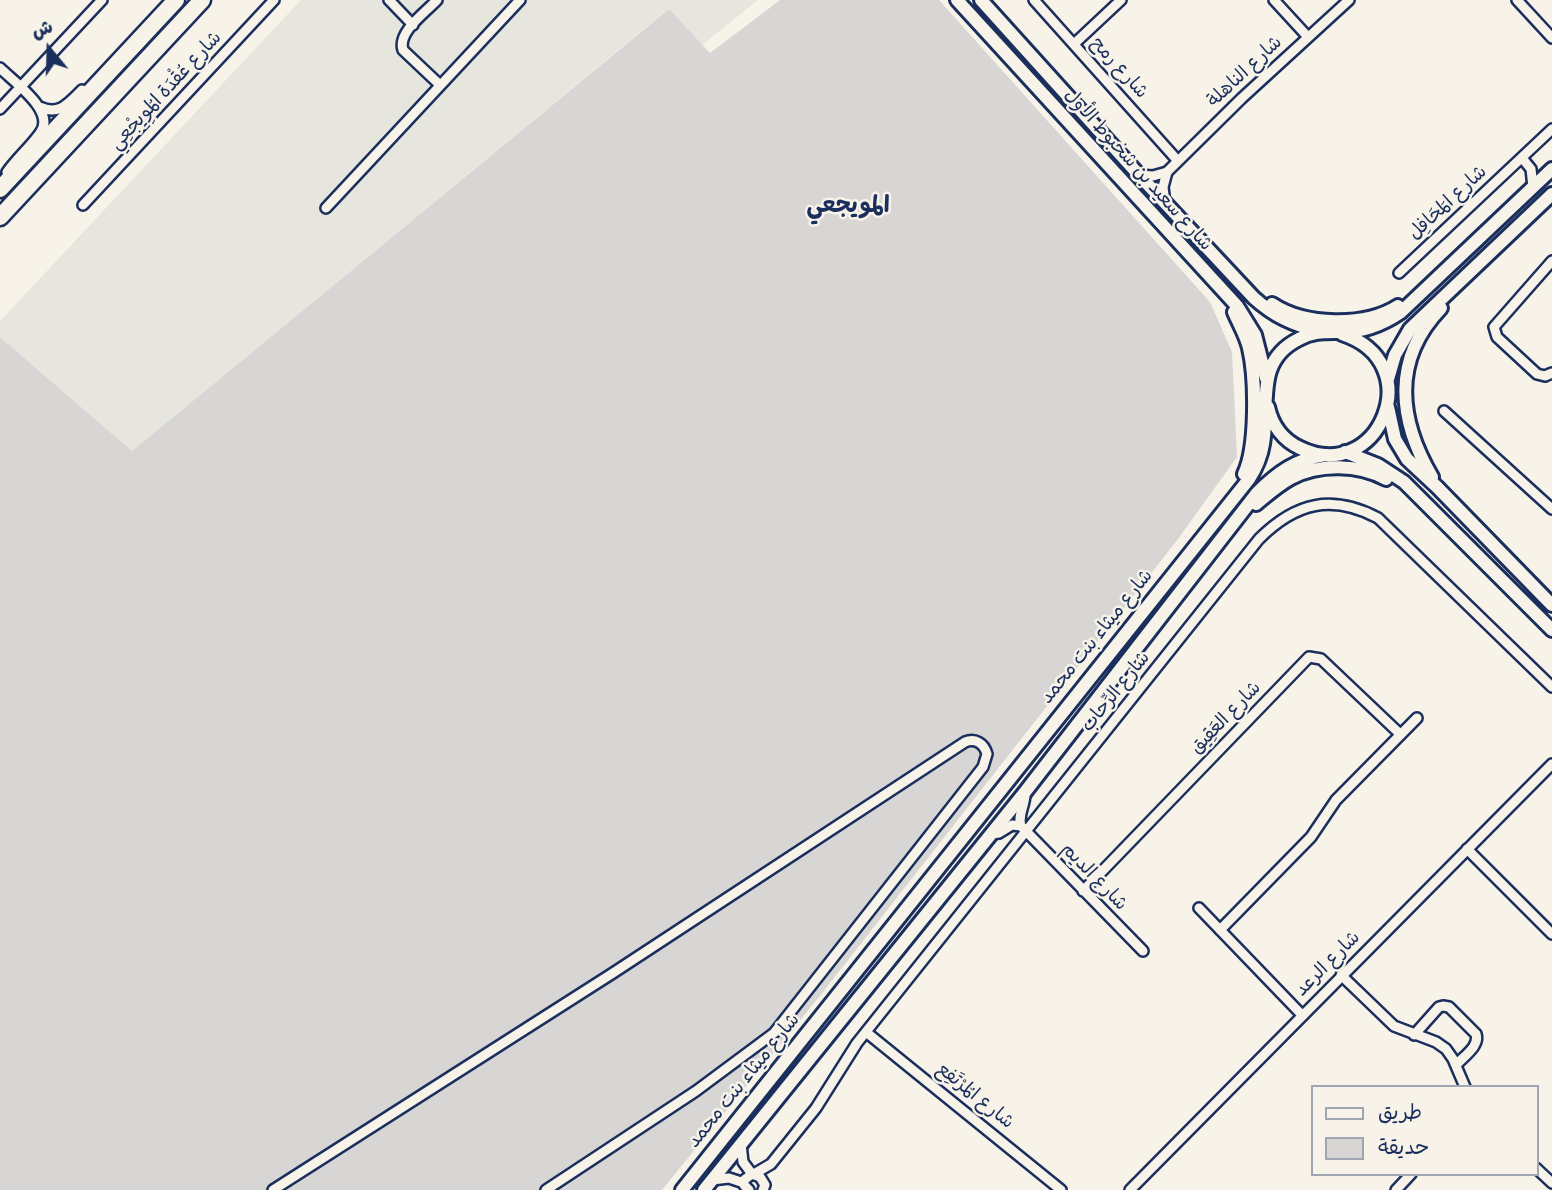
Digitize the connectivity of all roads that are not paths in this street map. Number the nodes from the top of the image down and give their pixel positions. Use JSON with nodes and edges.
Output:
{"nodes":[{"id":1,"x":102,"y":0,"type":"edge"},
{"id":2,"x":176,"y":0,"type":"edge"},
{"id":3,"x":202,"y":0,"type":"edge"},
{"id":4,"x":274,"y":0,"type":"edge"},
{"id":5,"x":389,"y":0,"type":"edge"},
{"id":6,"x":437,"y":0,"type":"edge"},
{"id":7,"x":520,"y":0,"type":"edge"},
{"id":8,"x":957,"y":0,"type":"edge"},
{"id":9,"x":981,"y":0,"type":"edge"},
{"id":10,"x":1034,"y":0,"type":"edge"},
{"id":11,"x":1121,"y":0,"type":"edge"},
{"id":12,"x":1274,"y":0,"type":"edge"},
{"id":13,"x":1349,"y":0,"type":"edge"},
{"id":14,"x":1517,"y":0,"type":"edge"},
{"id":15,"x":510,"y":4,"type":"edge"},
{"id":16,"x":414,"y":25,"type":"junction"},
{"id":17,"x":1308,"y":37,"type":"junction"},
{"id":18,"x":1552,"y":38,"type":"edge"},
{"id":19,"x":1074,"y":44,"type":"junction"},
{"id":20,"x":121,"y":60,"type":"junction"},
{"id":21,"x":0,"y":68,"type":"edge"},
{"id":22,"x":440,"y":85,"type":"junction"},
{"id":23,"x":20,"y":88,"type":"junction"},
{"id":24,"x":40,"y":107,"type":"junction"},
{"id":25,"x":0,"y":109,"type":"edge"},
{"id":26,"x":1552,"y":130,"type":"edge"},
{"id":27,"x":1522,"y":158,"type":"junction"},
{"id":28,"x":1178,"y":161,"type":"junction"},
{"id":29,"x":1531,"y":169,"type":"junction"},
{"id":30,"x":1551,"y":170,"type":"edge"},
{"id":31,"x":1167,"y":172,"type":"junction"},
{"id":32,"x":1139,"y":174,"type":"junction"},
{"id":33,"x":0,"y":184,"type":"edge"},
{"id":34,"x":1533,"y":187,"type":"junction"},
{"id":35,"x":0,"y":190,"type":"edge"},
{"id":36,"x":1552,"y":194,"type":"edge"},
{"id":37,"x":1165,"y":203,"type":"junction"},
{"id":38,"x":83,"y":205,"type":"dead end"},
{"id":39,"x":326,"y":208,"type":"dead end"},
{"id":40,"x":0,"y":218,"type":"edge"},
{"id":41,"x":1552,"y":261,"type":"edge"},
{"id":42,"x":1448,"y":268,"type":"junction"},
{"id":43,"x":1468,"y":272,"type":"junction"},
{"id":44,"x":1399,"y":273,"type":"dead end"},
{"id":45,"x":1242,"y":283,"type":"junction"},
{"id":46,"x":1227,"y":296,"type":"junction"},
{"id":47,"x":1323,"y":332,"type":"junction"},
{"id":48,"x":1339,"y":332,"type":"junction"},
{"id":49,"x":1552,"y":373,"type":"edge"},
{"id":50,"x":1388,"y":379,"type":"junction"},
{"id":51,"x":1267,"y":380,"type":"junction"},
{"id":52,"x":1266,"y":400,"type":"junction"},
{"id":53,"x":1388,"y":405,"type":"junction"},
{"id":54,"x":1444,"y":411,"type":"dead end"},
{"id":55,"x":1345,"y":452,"type":"junction"},
{"id":56,"x":1325,"y":455,"type":"junction"},
{"id":57,"x":1437,"y":487,"type":"junction"},
{"id":58,"x":1423,"y":499,"type":"junction"},
{"id":59,"x":1227,"y":506,"type":"junction"},
{"id":60,"x":1552,"y":509,"type":"edge"},
{"id":61,"x":1238,"y":517,"type":"junction"},
{"id":62,"x":1552,"y":605,"type":"edge"},
{"id":63,"x":1552,"y":630,"type":"edge"},
{"id":64,"x":1552,"y":687,"type":"edge"},
{"id":65,"x":1418,"y":718,"type":"dead end"},
{"id":66,"x":1400,"y":734,"type":"junction"},
{"id":67,"x":1552,"y":764,"type":"edge"},
{"id":68,"x":1025,"y":792,"type":"junction"},
{"id":69,"x":1024,"y":829,"type":"junction"},
{"id":70,"x":991,"y":834,"type":"junction"},
{"id":71,"x":1467,"y":849,"type":"junction"},
{"id":72,"x":1083,"y":891,"type":"junction"},
{"id":73,"x":1199,"y":908,"type":"dead end"},
{"id":74,"x":1220,"y":930,"type":"junction"},
{"id":75,"x":1552,"y":933,"type":"edge"},
{"id":76,"x":1143,"y":951,"type":"dead end"},
{"id":77,"x":1341,"y":975,"type":"junction"},
{"id":78,"x":1301,"y":1015,"type":"junction"},
{"id":79,"x":866,"y":1032,"type":"junction"},
{"id":80,"x":1414,"y":1035,"type":"junction"},
{"id":81,"x":1456,"y":1065,"type":"junction"},
{"id":82,"x":1464,"y":1085,"type":"edge"},
{"id":83,"x":741,"y":1142,"type":"junction"},
{"id":84,"x":771,"y":1164,"type":"junction"},
{"id":85,"x":753,"y":1174,"type":"junction"},
{"id":86,"x":1409,"y":1176,"type":"edge"},
{"id":87,"x":708,"y":1185,"type":"edge"},
{"id":88,"x":685,"y":1187,"type":"edge"},
{"id":89,"x":745,"y":1187,"type":"edge"},
{"id":90,"x":764,"y":1187,"type":"edge"},
{"id":91,"x":273,"y":1190,"type":"edge"},
{"id":92,"x":546,"y":1190,"type":"edge"},
{"id":93,"x":1061,"y":1190,"type":"edge"},
{"id":94,"x":1130,"y":1190,"type":"edge"},
{"id":95,"x":1396,"y":1190,"type":"edge"}],
"edges":[{"from":1,"to":23,"type":"street"},
{"from":2,"to":20,"type":"highway"},
{"from":3,"to":40,"type":"highway"},
{"from":4,"to":38,"type":"street","name":"شارع عُقْدَة المُوِيجْعِي"},
{"from":5,"to":16,"type":"street"},
{"from":6,"to":16,"type":"street"},
{"from":7,"to":15,"type":"street"},
{"from":8,"to":46,"type":"main road","name":"شارع سعيد بن شخبوط الأول"},
{"from":9,"to":32,"type":"main road","name":"شارع سعيد بن شخبوط الأول"},
{"from":10,"to":19,"type":"street","name":"شارع رمح"},
{"from":11,"to":19,"type":"street"},
{"from":12,"to":17,"type":"street"},
{"from":13,"to":17,"type":"street","name":"شارع الناهلة"},
{"from":14,"to":18,"type":"street"},
{"from":15,"to":22,"type":"street"},
{"from":16,"to":22,"type":"street"},
{"from":17,"to":28,"type":"street","name":"شارع الناهلة"},
{"from":19,"to":28,"type":"street","name":"شارع رمح"},
{"from":20,"to":24,"type":"street"},
{"from":20,"to":35,"type":"highway"},
{"from":21,"to":23,"type":"street"},
{"from":22,"to":39,"type":"street"},
{"from":23,"to":24,"type":"street"},
{"from":23,"to":25,"type":"street"},
{"from":24,"to":33,"type":"street"},
{"from":26,"to":27,"type":"street","name":"شارع المَحَافِل"},
{"from":27,"to":29,"type":"street"},
{"from":27,"to":44,"type":"street","name":"شارع المَحَافِل"},
{"from":28,"to":31,"type":"street","name":"شارع الناهلة"},
{"from":29,"to":30,"type":"street"},
{"from":29,"to":34,"type":"street"},
{"from":30,"to":34,"type":"main road","name":"شارع ميثاء بنت محمد"},
{"from":31,"to":32,"type":"street"},
{"from":31,"to":37,"type":"street"},
{"from":32,"to":37,"type":"main road","name":"شارع سعيد بن شخبوط الأول"},
{"from":34,"to":42,"type":"main road","name":"شارع ميثاء بنت محمد"},
{"from":36,"to":43,"type":"main road"},
{"from":37,"to":45,"type":"main road","name":"شارع سعيد بن شخبوط الأول"},
{"from":41,"to":49,"type":"street"},
{"from":42,"to":45,"type":"main road"},
{"from":42,"to":48,"type":"main road","name":"شارع ميثاء بنت محمد"},
{"from":43,"to":50,"type":"main road"},
{"from":43,"to":57,"type":"main road"},
{"from":45,"to":47,"type":"main road","name":"شارع سعيد بن شخبوط الأول"},
{"from":46,"to":51,"type":"main road","name":"شارع سعيد بن شخبوط الأول"},
{"from":46,"to":59,"type":"main road"},
{"from":47,"to":48,"type":"main road","name":"شارع ميثاء بنت محمد"},
{"from":47,"to":51,"type":"main road","name":"شارع ميثاء بنت محمد"},
{"from":48,"to":50,"type":"main road"},
{"from":50,"to":53,"type":"main road"},
{"from":51,"to":52,"type":"main road","name":"شارع ميثاء بنت محمد"},
{"from":52,"to":56,"type":"main road"},
{"from":52,"to":59,"type":"main road","name":"شارع ميثاء بنت محمد"},
{"from":53,"to":55,"type":"main road"},
{"from":53,"to":57,"type":"main road"},
{"from":54,"to":60,"type":"street"},
{"from":55,"to":56,"type":"main road"},
{"from":55,"to":58,"type":"main road"},
{"from":56,"to":61,"type":"main road","name":"شارع ميثاء بنت محمد"},
{"from":57,"to":62,"type":"main road"},
{"from":58,"to":61,"type":"main road"},
{"from":58,"to":63,"type":"main road"},
{"from":59,"to":88,"type":"main road","name":"شارع ميثاء بنت محمد"},
{"from":61,"to":68,"type":"main road","name":"شارع ميثاء بنت محمد"},
{"from":64,"to":69,"type":"street","name":"شارع الرِّحاب"},
{"from":65,"to":66,"type":"street"},
{"from":66,"to":72,"type":"street","name":"شارع العَقِيق"},
{"from":66,"to":74,"type":"street"},
{"from":67,"to":71,"type":"street","name":"شارع الرعد"},
{"from":68,"to":69,"type":"street"},
{"from":68,"to":70,"type":"main road","name":"شارع ميثاء بنت محمد"},
{"from":69,"to":70,"type":"street"},
{"from":69,"to":72,"type":"street","name":"شارع الديم"},
{"from":69,"to":79,"type":"street","name":"شارع الرِّحاب"},
{"from":70,"to":83,"type":"main road","name":"شارع ميثاء بنت محمد"},
{"from":71,"to":75,"type":"street"},
{"from":71,"to":77,"type":"street","name":"شارع الرعد"},
{"from":72,"to":76,"type":"street","name":"شارع الديم"},
{"from":73,"to":74,"type":"street"},
{"from":74,"to":78,"type":"street"},
{"from":77,"to":78,"type":"street","name":"شارع الرعد"},
{"from":77,"to":80,"type":"street"},
{"from":78,"to":94,"type":"street","name":"شارع الرعد"},
{"from":79,"to":84,"type":"street","name":"شارع الرِّحاب"},
{"from":79,"to":93,"type":"street","name":"شارع المُرْتَفِع"},
{"from":80,"to":81,"type":"street"},
{"from":80,"to":81,"type":"street"},
{"from":81,"to":82,"type":"street"},
{"from":83,"to":85,"type":"street"},
{"from":83,"to":87,"type":"main road","name":"شارع ميثاء بنت محمد"},
{"from":84,"to":85,"type":"street","name":"شارع الرِّحاب"},
{"from":84,"to":90,"type":"street","name":"شارع الرِّحاب"},
{"from":85,"to":89,"type":"street","name":"شارع الرِّحاب"},
{"from":85,"to":90,"type":"street"},
{"from":86,"to":95,"type":"street"},
{"from":87,"to":89,"type":"street"},
{"from":91,"to":92,"type":"street"}]}
